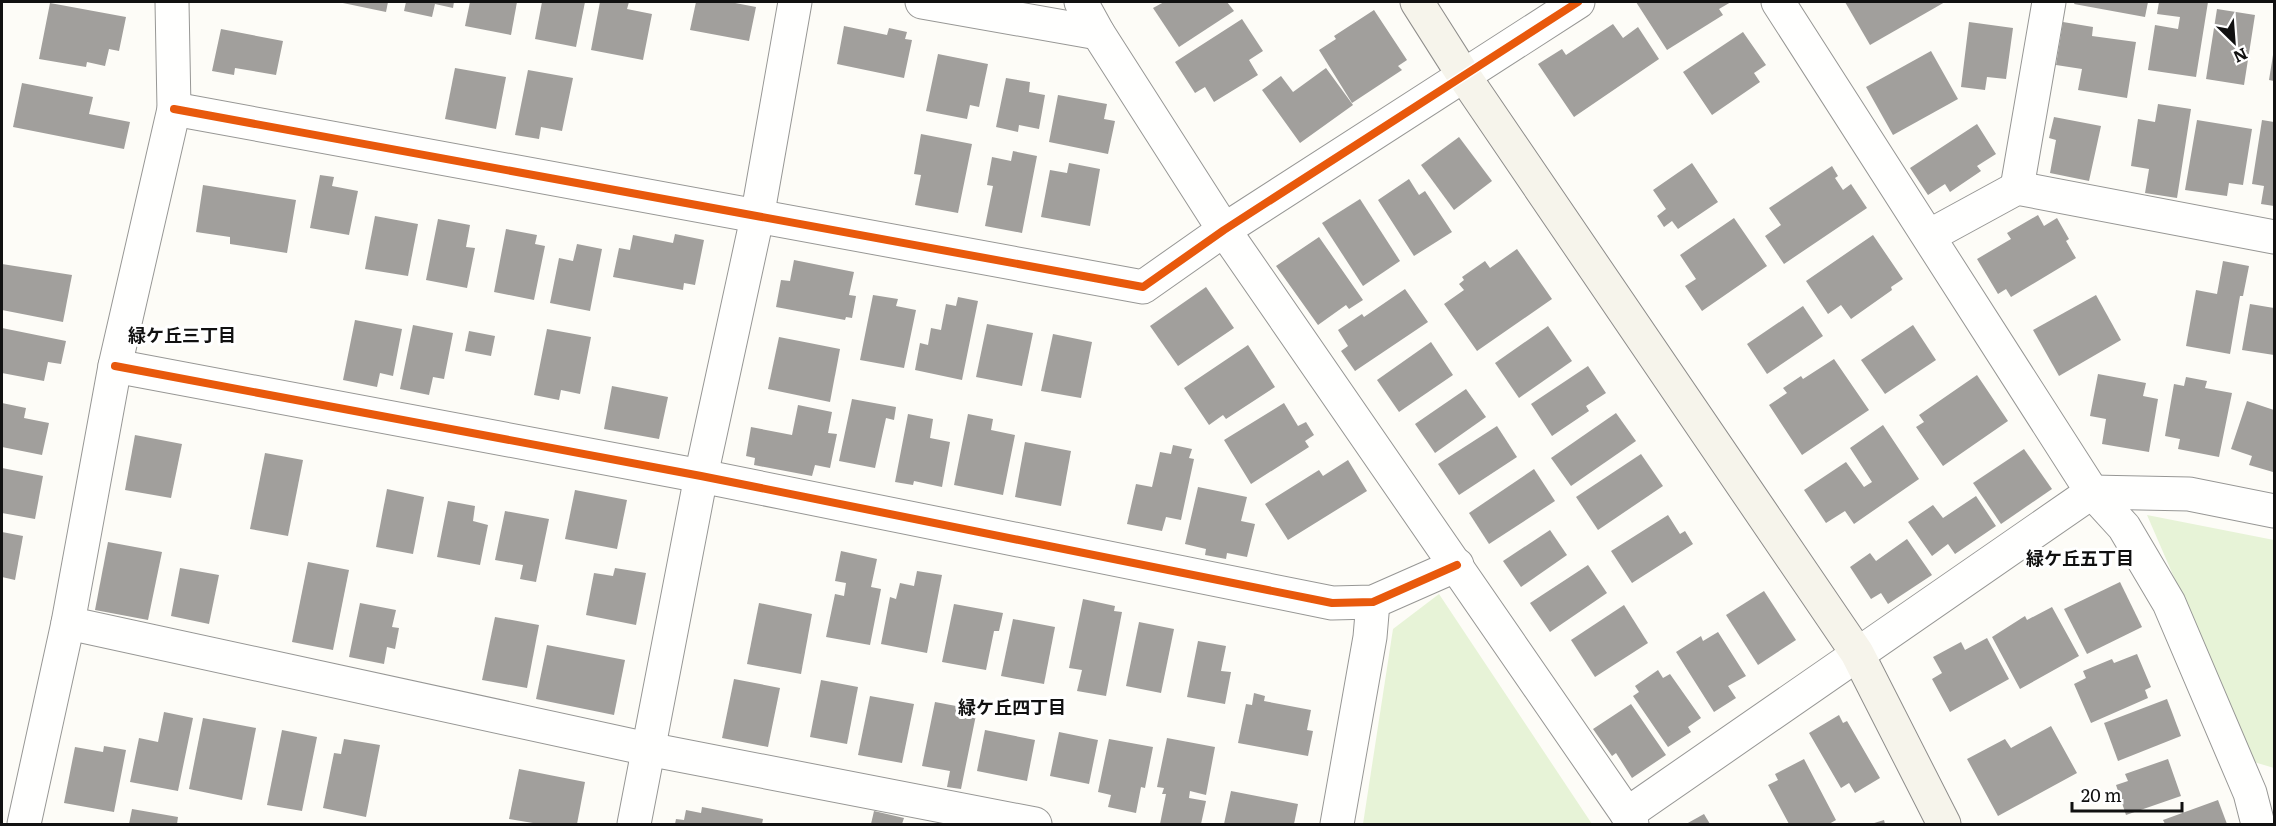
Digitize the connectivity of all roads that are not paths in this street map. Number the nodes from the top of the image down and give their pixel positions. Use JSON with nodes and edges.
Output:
{"nodes":[{"id":1,"x":172,"y":2,"type":"edge"},
{"id":2,"x":795,"y":2,"type":"edge"},
{"id":3,"x":922,"y":2,"type":"edge"},
{"id":4,"x":1080,"y":2,"type":"edge"},
{"id":5,"x":1417,"y":2,"type":"edge"},
{"id":6,"x":1578,"y":2,"type":"edge"},
{"id":7,"x":1778,"y":2,"type":"edge"},
{"id":8,"x":2049,"y":2,"type":"edge"},
{"id":9,"x":1098,"y":33,"type":"junction"},
{"id":10,"x":1464,"y":76,"type":"junction"},
{"id":11,"x":174,"y":110,"type":"junction"},
{"id":12,"x":2017,"y":188,"type":"junction"},
{"id":13,"x":757,"y":218,"type":"junction"},
{"id":14,"x":1224,"y":230,"type":"junction"},
{"id":15,"x":1929,"y":236,"type":"junction"},
{"id":16,"x":2274,"y":237,"type":"edge"},
{"id":17,"x":115,"y":366,"type":"junction"},
{"id":18,"x":701,"y":476,"type":"junction"},
{"id":19,"x":2092,"y":492,"type":"junction"},
{"id":20,"x":2274,"y":511,"type":"edge"},
{"id":21,"x":1457,"y":565,"type":"junction"},
{"id":22,"x":1373,"y":602,"type":"junction"},
{"id":23,"x":68,"y":623,"type":"junction"},
{"id":24,"x":1857,"y":653,"type":"junction"},
{"id":25,"x":648,"y":749,"type":"junction"},
{"id":26,"x":2262,"y":795,"type":"edge"},
{"id":27,"x":1630,"y":819,"type":"edge"},
{"id":28,"x":24,"y":825,"type":"edge"},
{"id":29,"x":634,"y":825,"type":"edge"},
{"id":30,"x":1035,"y":825,"type":"edge"},
{"id":31,"x":1337,"y":825,"type":"edge"},
{"id":32,"x":1944,"y":825,"type":"edge"},
{"id":33,"x":2258,"y":825,"type":"edge"}],
"edges":[{"from":1,"to":11,"type":"street"},
{"from":2,"to":13,"type":"street"},
{"from":3,"to":9,"type":"street"},
{"from":4,"to":9,"type":"street"},
{"from":5,"to":10,"type":"street"},
{"from":6,"to":10,"type":"street"},
{"from":7,"to":15,"type":"street"},
{"from":8,"to":12,"type":"street"},
{"from":9,"to":14,"type":"street"},
{"from":10,"to":14,"type":"street"},
{"from":10,"to":24,"type":"street"},
{"from":11,"to":13,"type":"street"},
{"from":11,"to":17,"type":"street"},
{"from":12,"to":15,"type":"street"},
{"from":12,"to":16,"type":"street"},
{"from":13,"to":14,"type":"street"},
{"from":13,"to":18,"type":"street"},
{"from":14,"to":21,"type":"street"},
{"from":15,"to":19,"type":"street"},
{"from":17,"to":18,"type":"street"},
{"from":17,"to":23,"type":"street"},
{"from":18,"to":22,"type":"street"},
{"from":18,"to":25,"type":"street"},
{"from":19,"to":20,"type":"street"},
{"from":19,"to":24,"type":"street"},
{"from":19,"to":26,"type":"street"},
{"from":21,"to":22,"type":"street"},
{"from":21,"to":27,"type":"street"},
{"from":22,"to":31,"type":"street"},
{"from":23,"to":25,"type":"street"},
{"from":23,"to":28,"type":"street"},
{"from":24,"to":27,"type":"street"},
{"from":24,"to":32,"type":"street"},
{"from":25,"to":29,"type":"street"},
{"from":25,"to":30,"type":"street"},
{"from":26,"to":33,"type":"street"}]}
